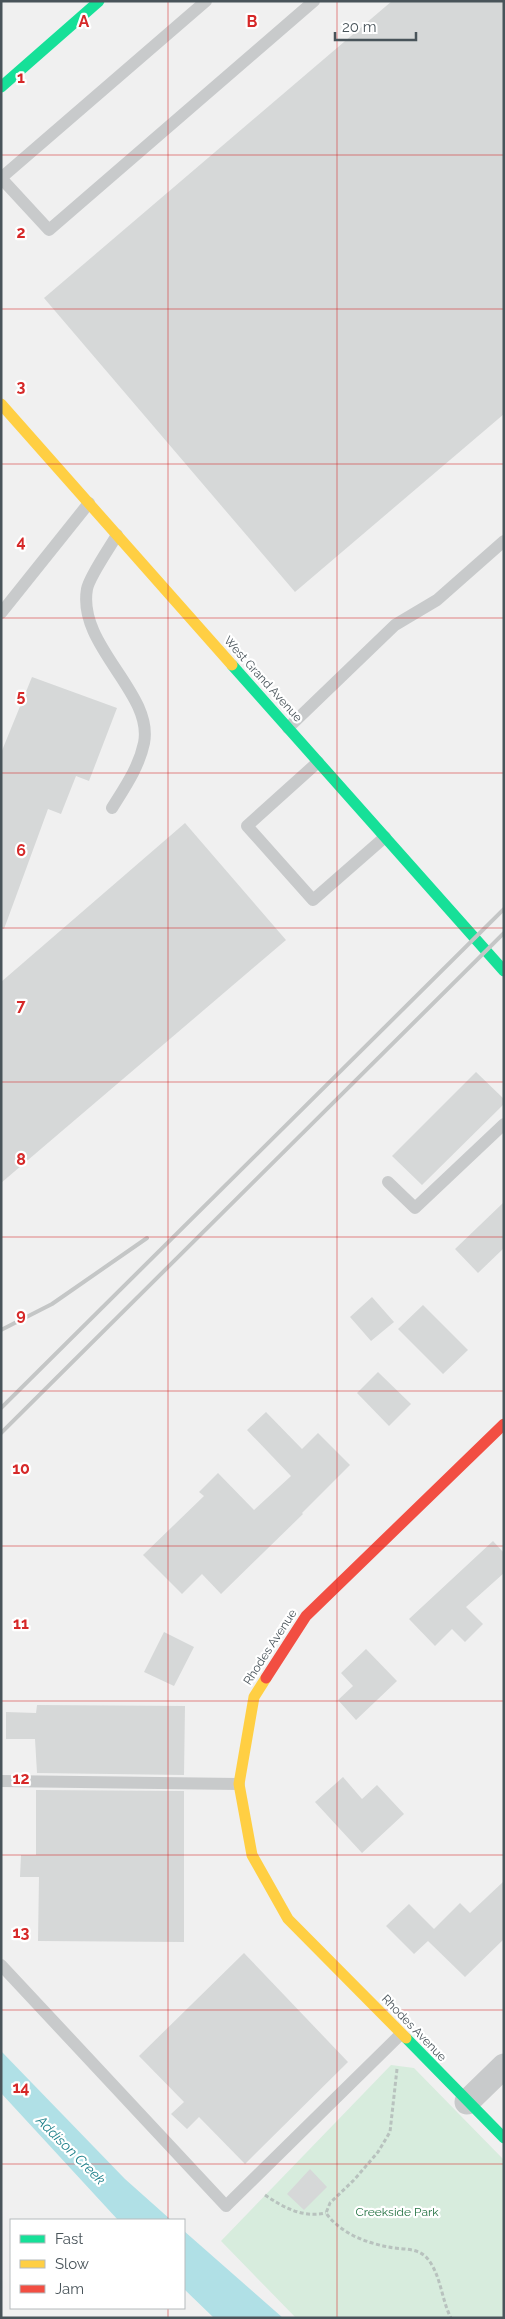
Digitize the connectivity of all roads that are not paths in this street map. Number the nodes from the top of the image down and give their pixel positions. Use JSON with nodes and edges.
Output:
{"nodes":[{"id":1,"x":100,"y":1,"type":"edge"},
{"id":2,"x":206,"y":1,"type":"edge"},
{"id":3,"x":314,"y":1,"type":"edge"},
{"id":4,"x":1,"y":87,"type":"edge"},
{"id":5,"x":1,"y":178,"type":"edge"},
{"id":6,"x":1,"y":404,"type":"edge"},
{"id":7,"x":89,"y":503,"type":"junction"},
{"id":8,"x":117,"y":535,"type":"junction"},
{"id":9,"x":504,"y":542,"type":"edge"},
{"id":10,"x":1,"y":613,"type":"edge"},
{"id":11,"x":288,"y":728,"type":"junction"},
{"id":12,"x":318,"y":762,"type":"junction"},
{"id":13,"x":112,"y":808,"type":"dead end"},
{"id":14,"x":385,"y":837,"type":"junction"},
{"id":15,"x":504,"y":971,"type":"edge"},
{"id":16,"x":504,"y":1124,"type":"edge"},
{"id":17,"x":388,"y":1182,"type":"dead end"},
{"id":18,"x":504,"y":1424,"type":"edge"},
{"id":19,"x":1,"y":1781,"type":"edge"},
{"id":20,"x":239,"y":1784,"type":"junction"},
{"id":21,"x":1,"y":1965,"type":"edge"},
{"id":22,"x":401,"y":2034,"type":"junction"},
{"id":23,"x":504,"y":2066,"type":"edge"},
{"id":24,"x":467,"y":2102,"type":"junction"},
{"id":25,"x":504,"y":2138,"type":"edge"}],
"edges":[{"from":1,"to":4,"type":"street"},
{"from":2,"to":5,"type":"lane"},
{"from":3,"to":5,"type":"lane"},
{"from":6,"to":7,"type":"street","name":"West Grand Avenue"},
{"from":7,"to":8,"type":"street","name":"West Grand Avenue"},
{"from":7,"to":10,"type":"lane"},
{"from":8,"to":11,"type":"street","name":"West Grand Avenue"},
{"from":8,"to":13,"type":"lane"},
{"from":9,"to":11,"type":"lane"},
{"from":11,"to":12,"type":"street","name":"West Grand Avenue"},
{"from":12,"to":14,"type":"street","name":"West Grand Avenue"},
{"from":12,"to":14,"type":"lane"},
{"from":14,"to":15,"type":"street","name":"West Grand Avenue"},
{"from":16,"to":17,"type":"lane"},
{"from":18,"to":20,"type":"street","name":"Rhodes Avenue"},
{"from":19,"to":20,"type":"lane"},
{"from":20,"to":22,"type":"street","name":"Rhodes Avenue"},
{"from":21,"to":22,"type":"lane"},
{"from":22,"to":24,"type":"street","name":"Rhodes Avenue"},
{"from":23,"to":24,"type":"street"},
{"from":24,"to":25,"type":"street","name":"Rhodes Avenue"}]}
